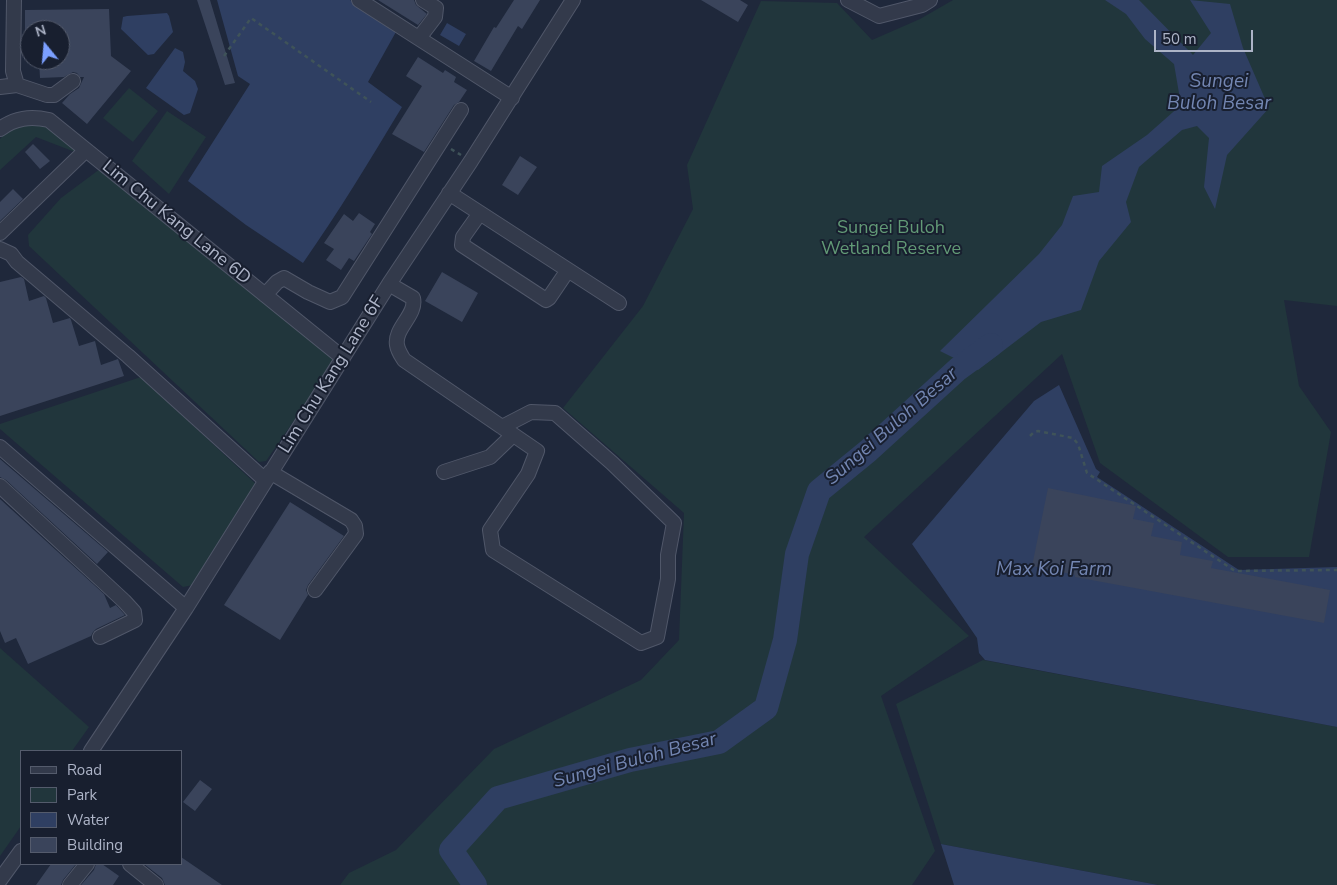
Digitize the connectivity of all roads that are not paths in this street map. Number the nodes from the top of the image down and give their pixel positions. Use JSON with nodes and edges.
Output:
{"nodes":[{"id":1,"x":14,"y":0,"type":"edge"},
{"id":2,"x":360,"y":0,"type":"edge"},
{"id":3,"x":423,"y":0,"type":"edge"},
{"id":4,"x":574,"y":0,"type":"edge"},
{"id":5,"x":848,"y":0,"type":"edge"},
{"id":6,"x":930,"y":0,"type":"edge"},
{"id":7,"x":895,"y":6,"type":"edge"},
{"id":8,"x":419,"y":38,"type":"junction"},
{"id":9,"x":73,"y":81,"type":"dead end"},
{"id":10,"x":17,"y":85,"type":"junction"},
{"id":11,"x":0,"y":87,"type":"edge"},
{"id":12,"x":47,"y":95,"type":"junction"},
{"id":13,"x":512,"y":98,"type":"junction"},
{"id":14,"x":460,"y":110,"type":"dead end"},
{"id":15,"x":48,"y":120,"type":"junction"},
{"id":16,"x":0,"y":129,"type":"edge"},
{"id":17,"x":86,"y":150,"type":"junction"},
{"id":18,"x":449,"y":193,"type":"junction"},
{"id":19,"x":480,"y":213,"type":"junction"},
{"id":20,"x":0,"y":233,"type":"edge"},
{"id":21,"x":0,"y":249,"type":"edge"},
{"id":22,"x":0,"y":256,"type":"edge"},
{"id":23,"x":18,"y":262,"type":"junction"},
{"id":24,"x":568,"y":270,"type":"junction"},
{"id":25,"x":389,"y":284,"type":"junction"},
{"id":26,"x":265,"y":295,"type":"junction"},
{"id":27,"x":619,"y":303,"type":"dead end"},
{"id":28,"x":343,"y":358,"type":"junction"},
{"id":29,"x":508,"y":431,"type":"junction"},
{"id":30,"x":0,"y":447,"type":"edge"},
{"id":31,"x":444,"y":472,"type":"dead end"},
{"id":32,"x":268,"y":476,"type":"junction"},
{"id":33,"x":0,"y":486,"type":"edge"},
{"id":34,"x":315,"y":590,"type":"dead end"},
{"id":35,"x":186,"y":608,"type":"junction"},
{"id":36,"x":100,"y":637,"type":"dead end"},
{"id":37,"x":91,"y":750,"type":"edge"},
{"id":38,"x":20,"y":852,"type":"edge"},
{"id":39,"x":86,"y":865,"type":"edge"},
{"id":40,"x":131,"y":865,"type":"edge"},
{"id":41,"x":0,"y":880,"type":"edge"},
{"id":42,"x":70,"y":885,"type":"edge"},
{"id":43,"x":156,"y":885,"type":"edge"}],
"edges":[{"from":1,"to":10,"type":"street"},
{"from":2,"to":8,"type":"street"},
{"from":3,"to":8,"type":"street"},
{"from":4,"to":13,"type":"street","name":"Lim Chu Kang Lane 6F"},
{"from":5,"to":7,"type":"street"},
{"from":6,"to":7,"type":"street"},
{"from":8,"to":13,"type":"street"},
{"from":9,"to":12,"type":"street"},
{"from":10,"to":11,"type":"street"},
{"from":10,"to":12,"type":"street"},
{"from":12,"to":15,"type":"street"},
{"from":13,"to":18,"type":"street","name":"Lim Chu Kang Lane 6F"},
{"from":14,"to":26,"type":"street"},
{"from":15,"to":16,"type":"street"},
{"from":15,"to":17,"type":"street","name":"Lim Chu Kang Lane 6D"},
{"from":17,"to":20,"type":"street"},
{"from":17,"to":26,"type":"street","name":"Lim Chu Kang Lane 6D"},
{"from":18,"to":19,"type":"street"},
{"from":18,"to":25,"type":"street","name":"Lim Chu Kang Lane 6F"},
{"from":19,"to":24,"type":"street"},
{"from":19,"to":24,"type":"street"},
{"from":21,"to":23,"type":"street"},
{"from":22,"to":23,"type":"street"},
{"from":23,"to":32,"type":"street"},
{"from":24,"to":27,"type":"street"},
{"from":25,"to":28,"type":"street","name":"Lim Chu Kang Lane 6F"},
{"from":25,"to":29,"type":"street"},
{"from":26,"to":28,"type":"street","name":"Lim Chu Kang Lane 6D"},
{"from":28,"to":32,"type":"street","name":"Lim Chu Kang Lane 6F"},
{"from":29,"to":29,"type":"street"},
{"from":29,"to":31,"type":"street"},
{"from":30,"to":35,"type":"street"},
{"from":32,"to":34,"type":"street"},
{"from":32,"to":35,"type":"street","name":"Lim Chu Kang Lane 6F"},
{"from":33,"to":36,"type":"street"},
{"from":35,"to":37,"type":"street","name":"Lim Chu Kang Lane 6F"},
{"from":38,"to":41,"type":"street"},
{"from":39,"to":42,"type":"street"},
{"from":40,"to":43,"type":"street"}]}
